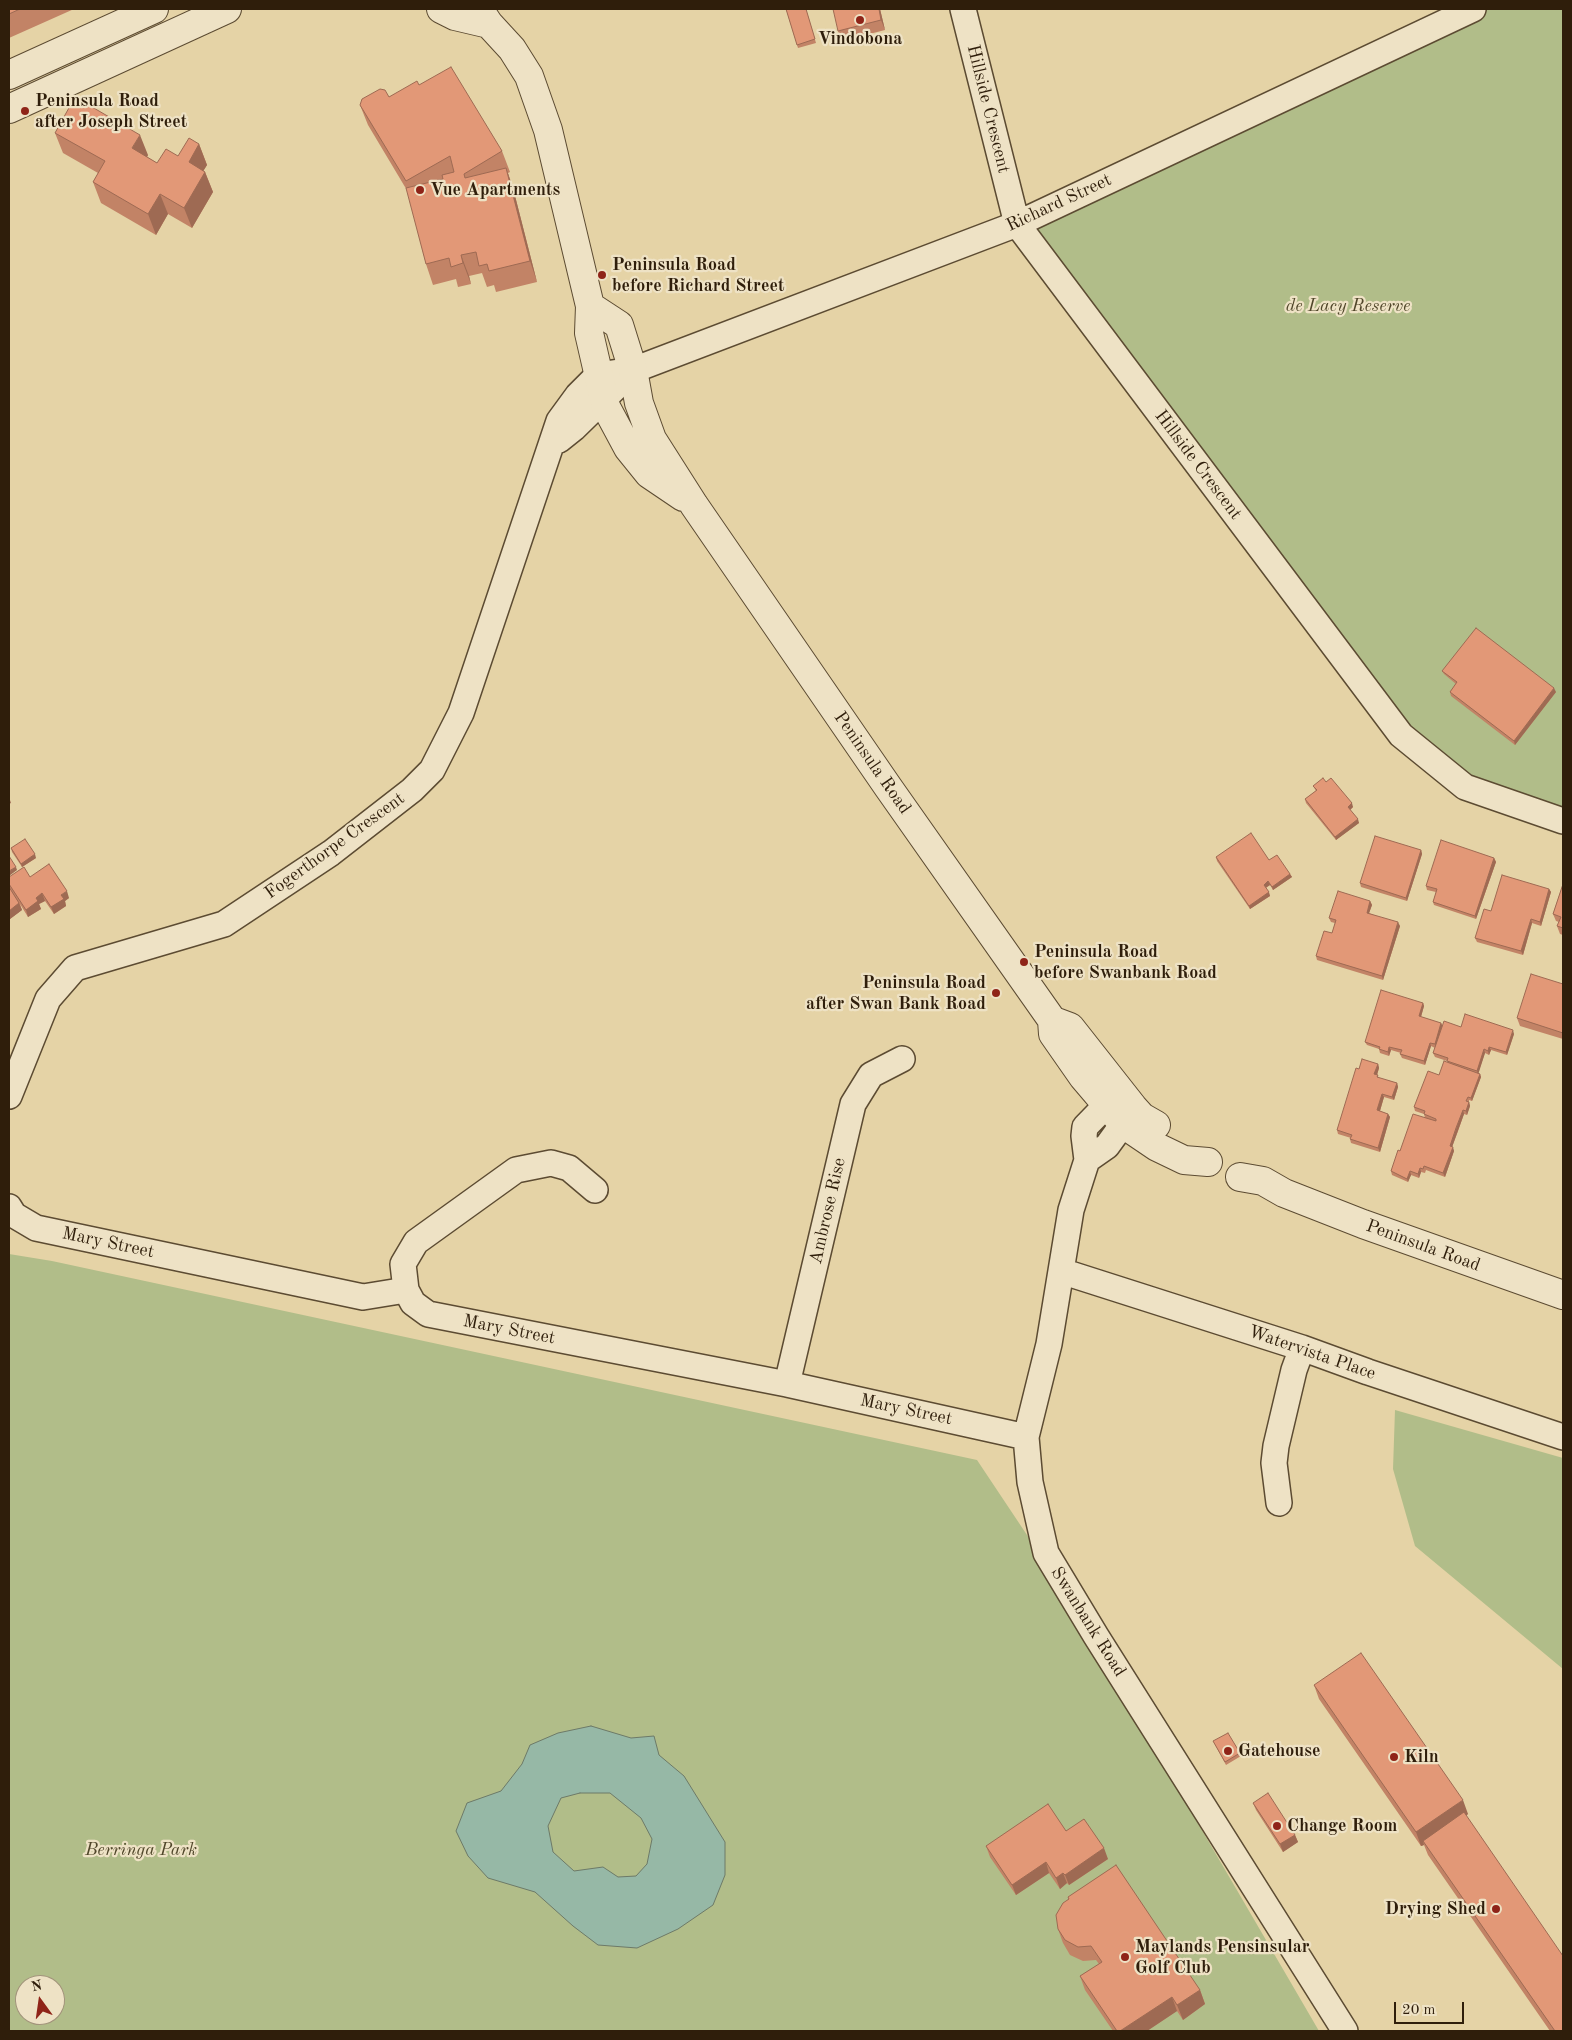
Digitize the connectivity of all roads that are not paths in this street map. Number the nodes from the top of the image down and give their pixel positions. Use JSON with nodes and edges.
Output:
{"nodes":[{"id":1,"x":154,"y":9,"type":"edge"},
{"id":2,"x":441,"y":9,"type":"edge"},
{"id":3,"x":963,"y":9,"type":"edge"},
{"id":4,"x":1473,"y":9,"type":"edge"},
{"id":5,"x":209,"y":12,"type":"edge"},
{"id":6,"x":484,"y":16,"type":"edge"},
{"id":7,"x":9,"y":75,"type":"edge"},
{"id":8,"x":9,"y":109,"type":"edge"},
{"id":9,"x":1017,"y":224,"type":"junction"},
{"id":10,"x":590,"y":306,"type":"junction"},
{"id":11,"x":633,"y":370,"type":"junction"},
{"id":12,"x":601,"y":387,"type":"junction"},
{"id":13,"x":694,"y":506,"type":"junction"},
{"id":14,"x":1563,"y":820,"type":"edge"},
{"id":15,"x":902,"y":1059,"type":"dead end"},
{"id":16,"x":9,"y":1096,"type":"edge"},
{"id":17,"x":1121,"y":1106,"type":"junction"},
{"id":18,"x":595,"y":1190,"type":"dead end"},
{"id":19,"x":9,"y":1207,"type":"edge"},
{"id":20,"x":1061,"y":1271,"type":"junction"},
{"id":21,"x":406,"y":1290,"type":"junction"},
{"id":22,"x":1563,"y":1295,"type":"edge"},
{"id":23,"x":1302,"y":1348,"type":"junction"},
{"id":24,"x":787,"y":1384,"type":"junction"},
{"id":25,"x":1026,"y":1437,"type":"junction"},
{"id":26,"x":1563,"y":1437,"type":"edge"},
{"id":27,"x":1279,"y":1503,"type":"dead end"},
{"id":28,"x":1345,"y":2031,"type":"edge"}],
"edges":[{"from":1,"to":7,"type":"street"},
{"from":2,"to":6,"type":"street","name":"Peninsula Road"},
{"from":3,"to":9,"type":"street","name":"Hillside Crescent"},
{"from":4,"to":9,"type":"street","name":"Richard Street"},
{"from":5,"to":8,"type":"street"},
{"from":6,"to":10,"type":"street","name":"Peninsula Road"},
{"from":9,"to":11,"type":"street","name":"Richard Street"},
{"from":9,"to":14,"type":"street","name":"Hillside Crescent"},
{"from":10,"to":11,"type":"street","name":"Peninsula Road"},
{"from":10,"to":12,"type":"street","name":"Peninsula Road"},
{"from":11,"to":12,"type":"street"},
{"from":11,"to":13,"type":"street","name":"Peninsula Road"},
{"from":12,"to":13,"type":"street","name":"Peninsula Road"},
{"from":12,"to":16,"type":"street","name":"Fogerthorpe Crescent"},
{"from":13,"to":17,"type":"street","name":"Peninsula Road"},
{"from":15,"to":24,"type":"street","name":"Ambrose Rise"},
{"from":17,"to":20,"type":"street","name":"Swanbank Road"},
{"from":17,"to":22,"type":"street","name":"Peninsula Road"},
{"from":18,"to":21,"type":"street"},
{"from":19,"to":21,"type":"street","name":"Mary Street"},
{"from":20,"to":23,"type":"street","name":"Watervista Place"},
{"from":20,"to":25,"type":"street","name":"Swanbank Road"},
{"from":21,"to":24,"type":"street","name":"Mary Street"},
{"from":23,"to":26,"type":"street","name":"Watervista Place"},
{"from":23,"to":27,"type":"street"},
{"from":24,"to":25,"type":"street","name":"Mary Street"},
{"from":25,"to":28,"type":"street","name":"Swanbank Road"}]}
